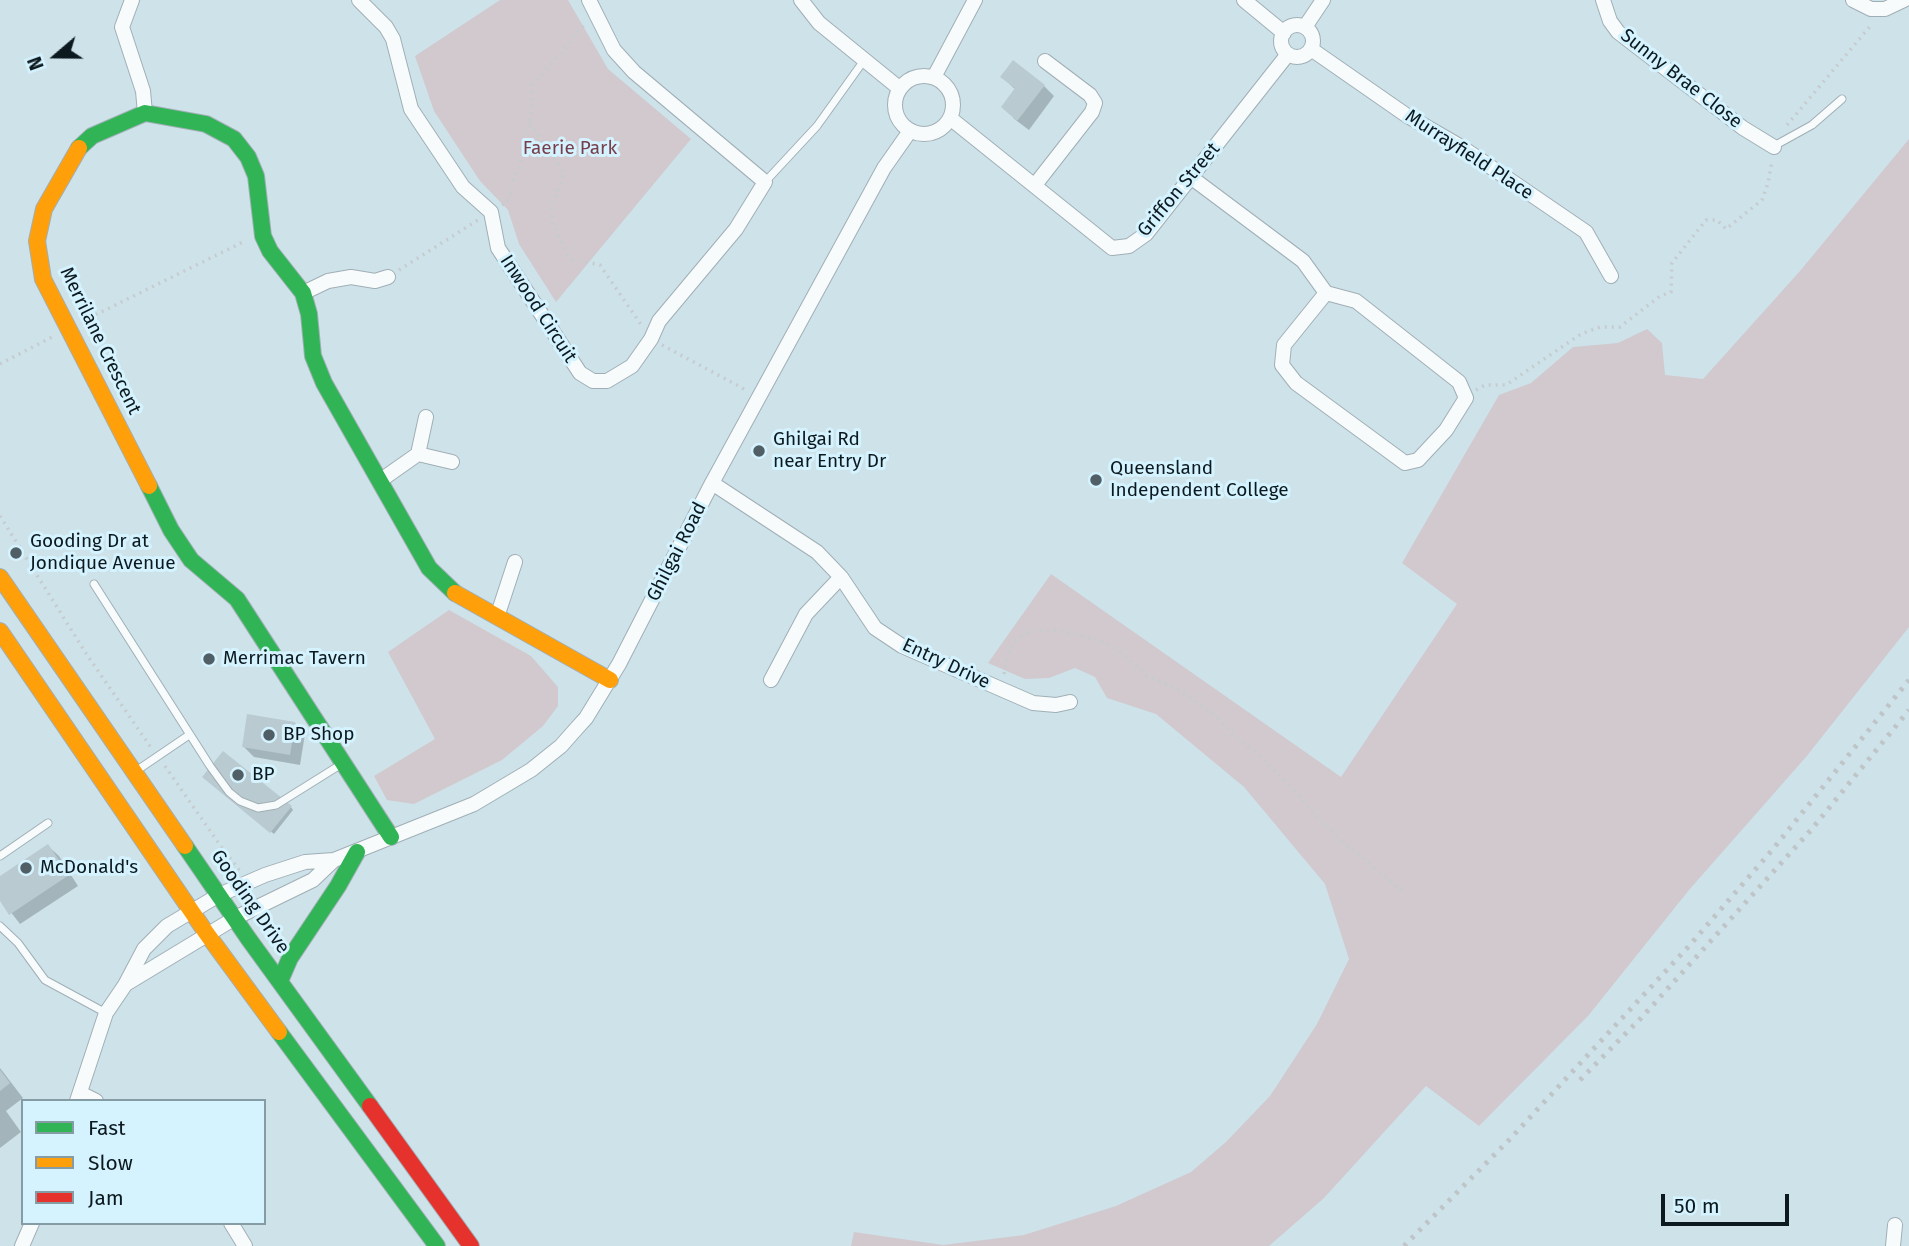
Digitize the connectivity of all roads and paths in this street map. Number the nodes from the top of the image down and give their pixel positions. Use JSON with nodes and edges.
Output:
{"nodes":[{"id":1,"x":132,"y":0,"type":"edge"},
{"id":2,"x":359,"y":0,"type":"edge"},
{"id":3,"x":801,"y":0,"type":"edge"},
{"id":4,"x":975,"y":0,"type":"edge"},
{"id":5,"x":1244,"y":0,"type":"edge"},
{"id":6,"x":1323,"y":0,"type":"edge"},
{"id":7,"x":1603,"y":0,"type":"edge"},
{"id":8,"x":1853,"y":0,"type":"edge"},
{"id":9,"x":1904,"y":0,"type":"edge"},
{"id":10,"x":592,"y":7,"type":"edge"},
{"id":11,"x":1885,"y":9,"type":"junction"},
{"id":12,"x":1305,"y":27,"type":"junction"},
{"id":13,"x":1284,"y":33,"type":"junction"},
{"id":14,"x":1311,"y":49,"type":"junction"},
{"id":15,"x":1288,"y":54,"type":"junction"},
{"id":16,"x":865,"y":60,"type":"junction"},
{"id":17,"x":1045,"y":61,"type":"dead end"},
{"id":18,"x":933,"y":77,"type":"junction"},
{"id":19,"x":899,"y":88,"type":"junction"},
{"id":20,"x":1842,"y":99,"type":"dead end"},
{"id":21,"x":145,"y":113,"type":"junction"},
{"id":22,"x":950,"y":118,"type":"junction"},
{"id":23,"x":530,"y":123,"type":"junction"},
{"id":24,"x":909,"y":131,"type":"junction"},
{"id":25,"x":1774,"y":147,"type":"junction"},
{"id":26,"x":1192,"y":178,"type":"junction"},
{"id":27,"x":765,"y":182,"type":"junction"},
{"id":28,"x":1035,"y":185,"type":"junction"},
{"id":29,"x":491,"y":212,"type":"junction"},
{"id":30,"x":263,"y":236,"type":"junction"},
{"id":31,"x":1611,"y":276,"type":"dead end"},
{"id":32,"x":388,"y":277,"type":"joint"},
{"id":33,"x":303,"y":293,"type":"junction"},
{"id":34,"x":1326,"y":293,"type":"junction"},
{"id":35,"x":68,"y":329,"type":"junction"},
{"id":36,"x":651,"y":339,"type":"junction"},
{"id":37,"x":0,"y":364,"type":"edge"},
{"id":38,"x":1465,"y":395,"type":"junction"},
{"id":39,"x":760,"y":397,"type":"junction"},
{"id":40,"x":426,"y":417,"type":"dead end"},
{"id":41,"x":418,"y":454,"type":"junction"},
{"id":42,"x":452,"y":462,"type":"dead end"},
{"id":43,"x":381,"y":480,"type":"junction"},
{"id":44,"x":712,"y":484,"type":"junction"},
{"id":45,"x":0,"y":516,"type":"edge"},
{"id":46,"x":515,"y":562,"type":"dead end"},
{"id":47,"x":0,"y":577,"type":"edge"},
{"id":48,"x":841,"y":577,"type":"junction"},
{"id":49,"x":94,"y":584,"type":"dead end"},
{"id":50,"x":497,"y":617,"type":"junction"},
{"id":51,"x":0,"y":631,"type":"edge"},
{"id":52,"x":6,"y":650,"type":"edge"},
{"id":53,"x":610,"y":680,"type":"junction"},
{"id":54,"x":771,"y":680,"type":"dead end"},
{"id":55,"x":1002,"y":690,"type":"junction"},
{"id":56,"x":1070,"y":702,"type":"dead end"},
{"id":57,"x":189,"y":735,"type":"junction"},
{"id":58,"x":158,"y":756,"type":"junction"},
{"id":59,"x":344,"y":763,"type":"junction"},
{"id":60,"x":135,"y":771,"type":"junction"},
{"id":61,"x":48,"y":823,"type":"dead end"},
{"id":62,"x":391,"y":837,"type":"junction"},
{"id":63,"x":357,"y":852,"type":"junction"},
{"id":64,"x":228,"y":855,"type":"junction"},
{"id":65,"x":0,"y":856,"type":"edge"},
{"id":66,"x":334,"y":860,"type":"junction"},
{"id":67,"x":221,"y":861,"type":"dead end"},
{"id":68,"x":240,"y":870,"type":"dead end"},
{"id":69,"x":1405,"y":893,"type":"dead end"},
{"id":70,"x":219,"y":895,"type":"junction"},
{"id":71,"x":191,"y":911,"type":"junction"},
{"id":72,"x":262,"y":913,"type":"dead end"},
{"id":73,"x":234,"y":918,"type":"junction"},
{"id":74,"x":0,"y":926,"type":"edge"},
{"id":75,"x":207,"y":934,"type":"junction"},
{"id":76,"x":289,"y":941,"type":"dead end"},
{"id":77,"x":280,"y":981,"type":"junction"},
{"id":78,"x":125,"y":985,"type":"junction"},
{"id":79,"x":106,"y":1013,"type":"junction"},
{"id":80,"x":78,"y":1097,"type":"edge"},
{"id":81,"x":31,"y":1225,"type":"edge"},
{"id":82,"x":232,"y":1225,"type":"edge"},
{"id":83,"x":1895,"y":1225,"type":"dead end"},
{"id":84,"x":22,"y":1246,"type":"edge"},
{"id":85,"x":245,"y":1246,"type":"edge"},
{"id":86,"x":438,"y":1246,"type":"edge"},
{"id":87,"x":471,"y":1246,"type":"edge"},
{"id":88,"x":1894,"y":1246,"type":"edge"}],
"edges":[{"from":1,"to":21,"type":"street"},
{"from":2,"to":29,"type":"street"},
{"from":3,"to":16,"type":"street"},
{"from":4,"to":18,"type":"street"},
{"from":5,"to":13,"type":"street"},
{"from":6,"to":12,"type":"street"},
{"from":7,"to":25,"type":"street","name":"Sunny Brae Close"},
{"from":8,"to":11,"type":"street"},
{"from":9,"to":11,"type":"street"},
{"from":10,"to":23,"type":"path"},
{"from":10,"to":27,"type":"street"},
{"from":11,"to":25,"type":"path"},
{"from":12,"to":13,"type":"street"},
{"from":12,"to":14,"type":"street"},
{"from":13,"to":15,"type":"street"},
{"from":14,"to":15,"type":"street"},
{"from":14,"to":31,"type":"street","name":"Murrayfield Place"},
{"from":15,"to":26,"type":"street","name":"Griffon Street"},
{"from":16,"to":19,"type":"street"},
{"from":16,"to":27,"type":"lane"},
{"from":17,"to":28,"type":"street"},
{"from":18,"to":19,"type":"street"},
{"from":18,"to":22,"type":"street"},
{"from":19,"to":24,"type":"street"},
{"from":20,"to":25,"type":"lane"},
{"from":21,"to":30,"type":"main road"},
{"from":21,"to":35,"type":"main road","name":"Merrilane Crescent"},
{"from":22,"to":24,"type":"street"},
{"from":22,"to":28,"type":"street","name":"Griffon Street"},
{"from":23,"to":29,"type":"path"},
{"from":23,"to":36,"type":"path"},
{"from":24,"to":39,"type":"street","name":"Ghilgai Road"},
{"from":25,"to":38,"type":"path"},
{"from":26,"to":28,"type":"street","name":"Griffon Street"},
{"from":26,"to":34,"type":"street"},
{"from":27,"to":36,"type":"street","name":"Inwood Circuit"},
{"from":29,"to":32,"type":"path"},
{"from":29,"to":36,"type":"street","name":"Inwood Circuit"},
{"from":30,"to":33,"type":"main road"},
{"from":30,"to":35,"type":"path"},
{"from":32,"to":33,"type":"street"},
{"from":33,"to":43,"type":"main road"},
{"from":34,"to":38,"type":"street"},
{"from":34,"to":38,"type":"street"},
{"from":35,"to":37,"type":"path"},
{"from":35,"to":59,"type":"main road","name":"Merrilane Crescent"},
{"from":36,"to":39,"type":"path"},
{"from":39,"to":44,"type":"street","name":"Ghilgai Road"},
{"from":40,"to":41,"type":"street"},
{"from":41,"to":42,"type":"street"},
{"from":41,"to":43,"type":"street"},
{"from":43,"to":50,"type":"main road"},
{"from":44,"to":48,"type":"street","name":"Entry Drive"},
{"from":44,"to":53,"type":"street","name":"Ghilgai Road"},
{"from":45,"to":58,"type":"path"},
{"from":46,"to":50,"type":"street"},
{"from":47,"to":60,"type":"main road","name":"Gooding Drive"},
{"from":48,"to":54,"type":"street"},
{"from":48,"to":55,"type":"street","name":"Entry Drive"},
{"from":49,"to":57,"type":"lane"},
{"from":50,"to":53,"type":"main road"},
{"from":51,"to":52,"type":"main road"},
{"from":52,"to":71,"type":"main road"},
{"from":53,"to":62,"type":"street","name":"Ghilgai Road"},
{"from":55,"to":56,"type":"street","name":"Entry Drive"},
{"from":55,"to":69,"type":"path"},
{"from":57,"to":58,"type":"lane"},
{"from":57,"to":59,"type":"lane"},
{"from":58,"to":60,"type":"lane"},
{"from":58,"to":64,"type":"path"},
{"from":59,"to":62,"type":"main road","name":"Merrilane Crescent"},
{"from":60,"to":70,"type":"main road","name":"Gooding Drive"},
{"from":61,"to":65,"type":"lane"},
{"from":62,"to":63,"type":"street","name":"Ghilgai Road"},
{"from":63,"to":66,"type":"street","name":"Ghilgai Road"},
{"from":63,"to":77,"type":"main road"},
{"from":64,"to":67,"type":"path"},
{"from":64,"to":68,"type":"path"},
{"from":66,"to":70,"type":"street","name":"Ghilgai Road"},
{"from":66,"to":73,"type":"street","name":"Ghilgai Road"},
{"from":70,"to":71,"type":"street","name":"Ghilgai Road"},
{"from":70,"to":73,"type":"main road","name":"Gooding Drive"},
{"from":71,"to":75,"type":"main road"},
{"from":71,"to":78,"type":"street","name":"Ghilgai Road"},
{"from":72,"to":76,"type":"path"},
{"from":73,"to":75,"type":"street","name":"Ghilgai Road"},
{"from":73,"to":77,"type":"main road","name":"Gooding Drive"},
{"from":74,"to":79,"type":"lane"},
{"from":75,"to":78,"type":"street","name":"Ghilgai Road"},
{"from":75,"to":86,"type":"main road"},
{"from":77,"to":87,"type":"main road","name":"Gooding Drive"},
{"from":78,"to":79,"type":"street","name":"Ghilgai Road"},
{"from":79,"to":80,"type":"street","name":"Ghilgai Road"},
{"from":81,"to":84,"type":"street"},
{"from":82,"to":85,"type":"street"},
{"from":83,"to":88,"type":"street"}]}
